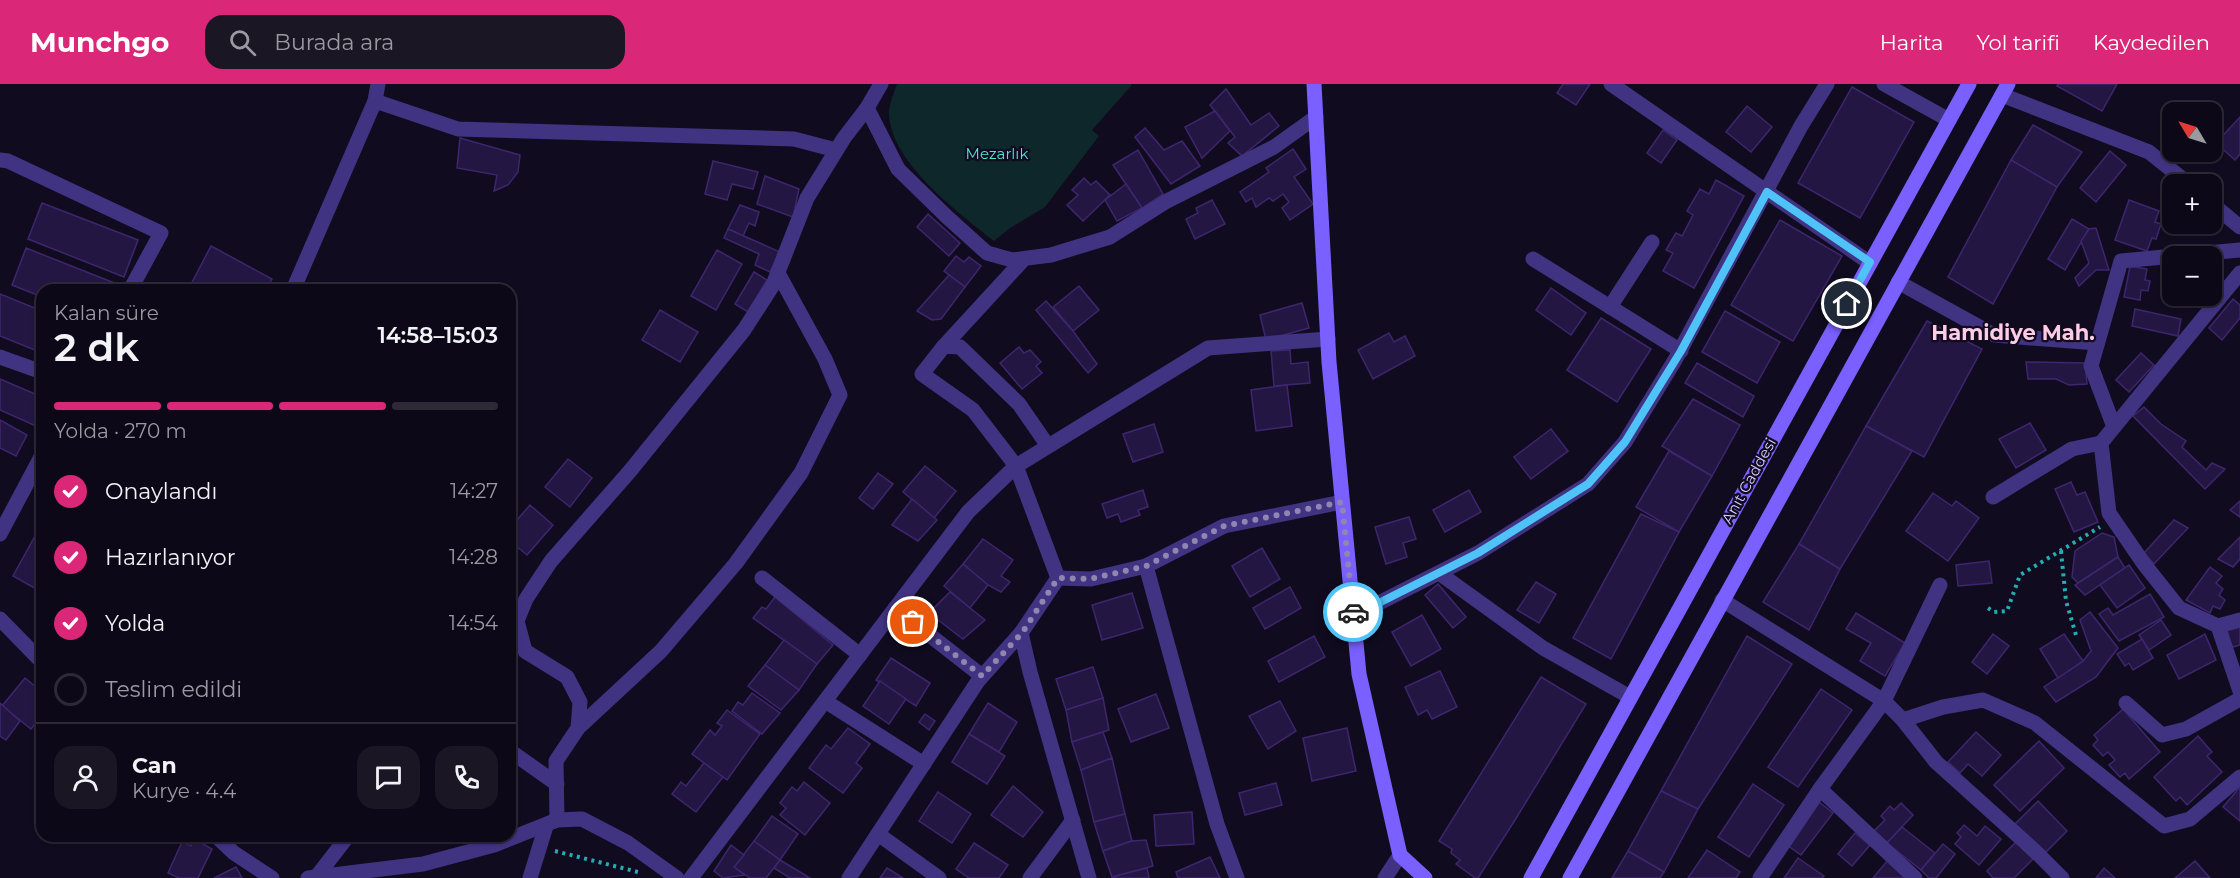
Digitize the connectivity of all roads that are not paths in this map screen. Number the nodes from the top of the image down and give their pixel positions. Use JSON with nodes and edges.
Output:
{"nodes":[{"id":1,"x":378,"y":84,"type":"edge"},
{"id":2,"x":881,"y":84,"type":"edge"},
{"id":3,"x":1314,"y":84,"type":"edge"},
{"id":4,"x":1611,"y":84,"type":"edge"},
{"id":5,"x":1827,"y":84,"type":"edge"},
{"id":6,"x":1884,"y":84,"type":"edge"},
{"id":7,"x":1969,"y":84,"type":"edge"},
{"id":8,"x":2005,"y":89,"type":"edge"},
{"id":9,"x":375,"y":101,"type":"junction"},
{"id":10,"x":867,"y":108,"type":"junction"},
{"id":11,"x":1316,"y":117,"type":"junction"},
{"id":12,"x":1949,"y":120,"type":"junction"},
{"id":13,"x":836,"y":150,"type":"junction"},
{"id":14,"x":0,"y":160,"type":"edge"},
{"id":15,"x":2176,"y":174,"type":"edge"},
{"id":16,"x":1767,"y":192,"type":"junction"},
{"id":17,"x":2222,"y":212,"type":"edge"},
{"id":18,"x":2240,"y":227,"type":"edge"},
{"id":19,"x":1652,"y":242,"type":"dead end"},
{"id":20,"x":2240,"y":250,"type":"edge"},
{"id":21,"x":1024,"y":259,"type":"junction"},
{"id":22,"x":1533,"y":259,"type":"dead end"},
{"id":23,"x":1870,"y":262,"type":"junction"},
{"id":24,"x":778,"y":273,"type":"junction"},
{"id":25,"x":2240,"y":273,"type":"edge"},
{"id":26,"x":1898,"y":282,"type":"junction"},
{"id":27,"x":133,"y":284,"type":"edge"},
{"id":28,"x":296,"y":284,"type":"edge"},
{"id":29,"x":1610,"y":307,"type":"junction"},
{"id":30,"x":1328,"y":339,"type":"junction"},
{"id":31,"x":2097,"y":343,"type":"junction"},
{"id":32,"x":944,"y":346,"type":"junction"},
{"id":33,"x":1681,"y":351,"type":"junction"},
{"id":34,"x":0,"y":357,"type":"edge"},
{"id":35,"x":36,"y":370,"type":"edge"},
{"id":36,"x":2114,"y":427,"type":"junction"},
{"id":37,"x":2101,"y":443,"type":"junction"},
{"id":38,"x":1048,"y":446,"type":"junction"},
{"id":39,"x":36,"y":466,"type":"edge"},
{"id":40,"x":1016,"y":466,"type":"junction"},
{"id":41,"x":1993,"y":497,"type":"dead end"},
{"id":42,"x":1342,"y":502,"type":"junction"},
{"id":43,"x":0,"y":534,"type":"edge"},
{"id":44,"x":1146,"y":566,"type":"junction"},
{"id":45,"x":1439,"y":573,"type":"junction"},
{"id":46,"x":762,"y":578,"type":"dead end"},
{"id":47,"x":1058,"y":578,"type":"junction"},
{"id":48,"x":1940,"y":585,"type":"dead end"},
{"id":49,"x":1722,"y":600,"type":"junction"},
{"id":50,"x":895,"y":608,"type":"junction"},
{"id":51,"x":1353,"y":616,"type":"junction"},
{"id":52,"x":0,"y":619,"type":"edge"},
{"id":53,"x":516,"y":620,"type":"edge"},
{"id":54,"x":2240,"y":620,"type":"edge"},
{"id":55,"x":2218,"y":626,"type":"junction"},
{"id":56,"x":516,"y":632,"type":"edge"},
{"id":57,"x":1022,"y":633,"type":"junction"},
{"id":58,"x":36,"y":656,"type":"edge"},
{"id":59,"x":860,"y":656,"type":"junction"},
{"id":60,"x":982,"y":676,"type":"junction"},
{"id":61,"x":2240,"y":691,"type":"edge"},
{"id":62,"x":1630,"y":697,"type":"junction"},
{"id":63,"x":2240,"y":699,"type":"edge"},
{"id":64,"x":825,"y":701,"type":"junction"},
{"id":65,"x":1884,"y":701,"type":"junction"},
{"id":66,"x":2126,"y":703,"type":"dead end"},
{"id":67,"x":1903,"y":720,"type":"junction"},
{"id":68,"x":578,"y":728,"type":"junction"},
{"id":69,"x":516,"y":756,"type":"edge"},
{"id":70,"x":924,"y":764,"type":"junction"},
{"id":71,"x":2240,"y":777,"type":"edge"},
{"id":72,"x":557,"y":784,"type":"junction"},
{"id":73,"x":1820,"y":789,"type":"junction"},
{"id":74,"x":1073,"y":820,"type":"junction"},
{"id":75,"x":552,"y":823,"type":"junction"},
{"id":76,"x":878,"y":834,"type":"junction"},
{"id":77,"x":516,"y":837,"type":"edge"},
{"id":78,"x":222,"y":842,"type":"edge"},
{"id":79,"x":343,"y":842,"type":"edge"},
{"id":80,"x":502,"y":842,"type":"edge"},
{"id":81,"x":1400,"y":855,"type":"junction"},
{"id":82,"x":312,"y":877,"type":"edge"},
{"id":83,"x":272,"y":878,"type":"edge"},
{"id":84,"x":530,"y":878,"type":"edge"},
{"id":85,"x":677,"y":878,"type":"edge"},
{"id":86,"x":691,"y":878,"type":"edge"},
{"id":87,"x":849,"y":878,"type":"edge"},
{"id":88,"x":939,"y":878,"type":"edge"},
{"id":89,"x":1030,"y":878,"type":"edge"},
{"id":90,"x":1089,"y":878,"type":"edge"},
{"id":91,"x":1238,"y":878,"type":"edge"},
{"id":92,"x":1384,"y":878,"type":"edge"},
{"id":93,"x":1425,"y":878,"type":"edge"},
{"id":94,"x":1531,"y":878,"type":"edge"},
{"id":95,"x":1570,"y":878,"type":"edge"},
{"id":96,"x":1760,"y":878,"type":"edge"},
{"id":97,"x":1915,"y":878,"type":"edge"},
{"id":98,"x":2062,"y":878,"type":"edge"}],
"edges":[{"from":1,"to":9,"type":"street"},
{"from":2,"to":10,"type":"street"},
{"from":3,"to":11,"type":"main road"},
{"from":4,"to":16,"type":"street"},
{"from":5,"to":16,"type":"street"},
{"from":6,"to":12,"type":"street"},
{"from":7,"to":12,"type":"main road","name":"Anıt Caddesi"},
{"from":8,"to":15,"type":"street"},
{"from":8,"to":26,"type":"main road"},
{"from":9,"to":13,"type":"street"},
{"from":9,"to":28,"type":"street"},
{"from":10,"to":13,"type":"street"},
{"from":10,"to":21,"type":"street"},
{"from":11,"to":21,"type":"street"},
{"from":11,"to":30,"type":"main road"},
{"from":12,"to":23,"type":"main road","name":"Anıt Caddesi"},
{"from":13,"to":24,"type":"street"},
{"from":14,"to":27,"type":"street"},
{"from":16,"to":23,"type":"street"},
{"from":16,"to":33,"type":"street"},
{"from":17,"to":18,"type":"street"},
{"from":19,"to":29,"type":"street"},
{"from":20,"to":31,"type":"street"},
{"from":21,"to":32,"type":"street"},
{"from":22,"to":29,"type":"street"},
{"from":23,"to":62,"type":"main road","name":"Anıt Caddesi"},
{"from":24,"to":53,"type":"street"},
{"from":24,"to":68,"type":"street"},
{"from":25,"to":36,"type":"street"},
{"from":26,"to":31,"type":"street"},
{"from":26,"to":49,"type":"main road"},
{"from":29,"to":33,"type":"street"},
{"from":30,"to":38,"type":"street"},
{"from":30,"to":42,"type":"main road"},
{"from":31,"to":36,"type":"street"},
{"from":32,"to":38,"type":"street"},
{"from":32,"to":40,"type":"street"},
{"from":33,"to":45,"type":"street"},
{"from":34,"to":35,"type":"street"},
{"from":36,"to":37,"type":"street"},
{"from":37,"to":41,"type":"street"},
{"from":37,"to":55,"type":"street"},
{"from":38,"to":40,"type":"street"},
{"from":39,"to":43,"type":"street"},
{"from":40,"to":47,"type":"street"},
{"from":40,"to":50,"type":"street"},
{"from":42,"to":44,"type":"street"},
{"from":42,"to":51,"type":"main road"},
{"from":44,"to":47,"type":"street"},
{"from":44,"to":91,"type":"street"},
{"from":45,"to":51,"type":"street"},
{"from":45,"to":62,"type":"street"},
{"from":46,"to":59,"type":"street"},
{"from":47,"to":57,"type":"street"},
{"from":48,"to":65,"type":"street"},
{"from":49,"to":65,"type":"street"},
{"from":49,"to":95,"type":"main road"},
{"from":50,"to":59,"type":"street"},
{"from":50,"to":60,"type":"street"},
{"from":51,"to":81,"type":"main road"},
{"from":52,"to":58,"type":"street"},
{"from":54,"to":55,"type":"street"},
{"from":55,"to":61,"type":"street"},
{"from":56,"to":68,"type":"street"},
{"from":57,"to":60,"type":"street"},
{"from":57,"to":74,"type":"street"},
{"from":59,"to":64,"type":"street"},
{"from":60,"to":70,"type":"street"},
{"from":62,"to":94,"type":"main road","name":"Anıt Caddesi"},
{"from":63,"to":66,"type":"street"},
{"from":64,"to":70,"type":"street"},
{"from":64,"to":86,"type":"street"},
{"from":65,"to":67,"type":"street"},
{"from":65,"to":73,"type":"street"},
{"from":67,"to":71,"type":"street"},
{"from":67,"to":98,"type":"street"},
{"from":68,"to":72,"type":"street"},
{"from":69,"to":72,"type":"street"},
{"from":70,"to":76,"type":"street"},
{"from":72,"to":75,"type":"street"},
{"from":73,"to":96,"type":"street"},
{"from":73,"to":97,"type":"street"},
{"from":74,"to":89,"type":"street"},
{"from":74,"to":90,"type":"street"},
{"from":75,"to":77,"type":"street"},
{"from":75,"to":84,"type":"street"},
{"from":75,"to":85,"type":"street"},
{"from":76,"to":87,"type":"street"},
{"from":76,"to":88,"type":"street"},
{"from":78,"to":83,"type":"street"},
{"from":79,"to":82,"type":"street"},
{"from":80,"to":82,"type":"street"},
{"from":81,"to":92,"type":"street"},
{"from":81,"to":93,"type":"main road"}]}
